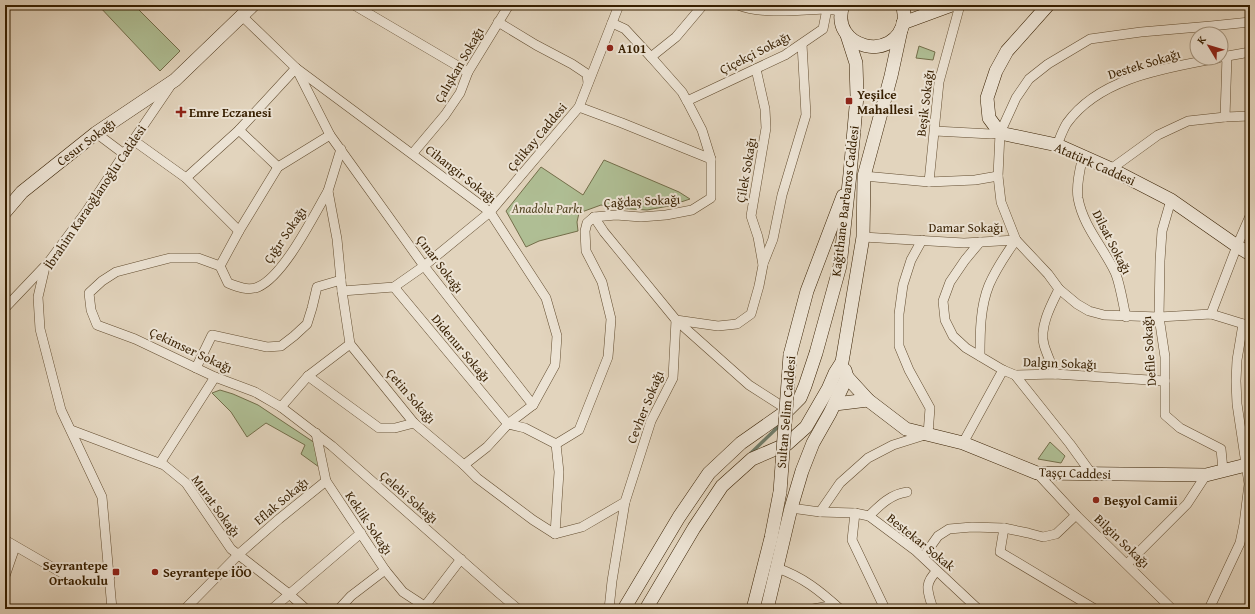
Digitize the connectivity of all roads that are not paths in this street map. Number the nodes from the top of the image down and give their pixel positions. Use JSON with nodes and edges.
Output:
{"nodes":[{"id":1,"x":253,"y":5,"type":"edge"},
{"id":2,"x":354,"y":5,"type":"edge"},
{"id":3,"x":509,"y":5,"type":"edge"},
{"id":4,"x":619,"y":5,"type":"edge"},
{"id":5,"x":703,"y":5,"type":"edge"},
{"id":6,"x":738,"y":5,"type":"edge"},
{"id":7,"x":903,"y":5,"type":"edge"},
{"id":8,"x":952,"y":5,"type":"edge"},
{"id":9,"x":960,"y":5,"type":"edge"},
{"id":10,"x":1048,"y":5,"type":"edge"},
{"id":11,"x":842,"y":8,"type":"edge"},
{"id":12,"x":827,"y":9,"type":"junction"},
{"id":13,"x":242,"y":16,"type":"junction"},
{"id":14,"x":498,"y":22,"type":"junction"},
{"id":15,"x":1250,"y":22,"type":"edge"},
{"id":16,"x":612,"y":23,"type":"junction"},
{"id":17,"x":902,"y":26,"type":"junction"},
{"id":18,"x":847,"y":34,"type":"junction"},
{"id":19,"x":802,"y":44,"type":"junction"},
{"id":20,"x":1250,"y":52,"type":"edge"},
{"id":21,"x":1229,"y":56,"type":"edge"},
{"id":22,"x":651,"y":57,"type":"junction"},
{"id":23,"x":1189,"y":63,"type":"edge"},
{"id":24,"x":1222,"y":66,"type":"edge"},
{"id":25,"x":296,"y":68,"type":"junction"},
{"id":26,"x":756,"y":69,"type":"junction"},
{"id":27,"x":468,"y":72,"type":"junction"},
{"id":28,"x":175,"y":80,"type":"junction"},
{"id":29,"x":588,"y":83,"type":"junction"},
{"id":30,"x":687,"y":101,"type":"junction"},
{"id":31,"x":579,"y":107,"type":"junction"},
{"id":32,"x":1250,"y":116,"type":"edge"},
{"id":33,"x":1225,"y":117,"type":"junction"},
{"id":34,"x":239,"y":130,"type":"junction"},
{"id":35,"x":935,"y":131,"type":"junction"},
{"id":36,"x":96,"y":133,"type":"junction"},
{"id":37,"x":1000,"y":133,"type":"junction"},
{"id":38,"x":330,"y":135,"type":"junction"},
{"id":39,"x":133,"y":140,"type":"junction"},
{"id":40,"x":1057,"y":145,"type":"junction"},
{"id":41,"x":341,"y":149,"type":"junction"},
{"id":42,"x":412,"y":153,"type":"junction"},
{"id":43,"x":124,"y":154,"type":"junction"},
{"id":44,"x":1082,"y":156,"type":"junction"},
{"id":45,"x":711,"y":159,"type":"junction"},
{"id":46,"x":278,"y":167,"type":"junction"},
{"id":47,"x":1111,"y":170,"type":"junction"},
{"id":48,"x":850,"y":174,"type":"junction"},
{"id":49,"x":864,"y":176,"type":"junction"},
{"id":50,"x":998,"y":176,"type":"junction"},
{"id":51,"x":186,"y":178,"type":"junction"},
{"id":52,"x":929,"y":182,"type":"junction"},
{"id":53,"x":328,"y":191,"type":"junction"},
{"id":54,"x":1171,"y":200,"type":"junction"},
{"id":55,"x":5,"y":212,"type":"edge"},
{"id":56,"x":490,"y":212,"type":"junction"},
{"id":57,"x":1250,"y":216,"type":"edge"},
{"id":58,"x":594,"y":217,"type":"junction"},
{"id":59,"x":239,"y":231,"type":"junction"},
{"id":60,"x":863,"y":236,"type":"junction"},
{"id":61,"x":922,"y":240,"type":"junction"},
{"id":62,"x":1016,"y":240,"type":"junction"},
{"id":63,"x":980,"y":242,"type":"junction"},
{"id":64,"x":1237,"y":246,"type":"junction"},
{"id":65,"x":1250,"y":254,"type":"edge"},
{"id":66,"x":763,"y":265,"type":"junction"},
{"id":67,"x":220,"y":266,"type":"junction"},
{"id":68,"x":424,"y":266,"type":"junction"},
{"id":69,"x":45,"y":267,"type":"junction"},
{"id":70,"x":341,"y":280,"type":"junction"},
{"id":71,"x":394,"y":287,"type":"junction"},
{"id":72,"x":1059,"y":289,"type":"junction"},
{"id":73,"x":342,"y":291,"type":"junction"},
{"id":74,"x":5,"y":308,"type":"edge"},
{"id":75,"x":1211,"y":314,"type":"junction"},
{"id":76,"x":1126,"y":317,"type":"junction"},
{"id":77,"x":1159,"y":317,"type":"junction"},
{"id":78,"x":676,"y":320,"type":"junction"},
{"id":79,"x":1246,"y":325,"type":"edge"},
{"id":80,"x":350,"y":344,"type":"junction"},
{"id":81,"x":980,"y":356,"type":"junction"},
{"id":82,"x":842,"y":362,"type":"junction"},
{"id":83,"x":196,"y":368,"type":"junction"},
{"id":84,"x":1003,"y":370,"type":"junction"},
{"id":85,"x":1055,"y":374,"type":"junction"},
{"id":86,"x":1015,"y":375,"type":"junction"},
{"id":87,"x":308,"y":376,"type":"junction"},
{"id":88,"x":215,"y":377,"type":"junction"},
{"id":89,"x":847,"y":377,"type":"junction"},
{"id":90,"x":1165,"y":381,"type":"junction"},
{"id":91,"x":868,"y":400,"type":"junction"},
{"id":92,"x":835,"y":404,"type":"junction"},
{"id":93,"x":533,"y":405,"type":"junction"},
{"id":94,"x":281,"y":407,"type":"junction"},
{"id":95,"x":788,"y":410,"type":"junction"},
{"id":96,"x":414,"y":423,"type":"junction"},
{"id":97,"x":508,"y":424,"type":"junction"},
{"id":98,"x":70,"y":430,"type":"junction"},
{"id":99,"x":316,"y":433,"type":"junction"},
{"id":100,"x":928,"y":434,"type":"junction"},
{"id":101,"x":963,"y":443,"type":"junction"},
{"id":102,"x":556,"y":444,"type":"junction"},
{"id":103,"x":160,"y":464,"type":"junction"},
{"id":104,"x":1248,"y":464,"type":"edge"},
{"id":105,"x":464,"y":465,"type":"junction"},
{"id":106,"x":1223,"y":470,"type":"junction"},
{"id":107,"x":1037,"y":473,"type":"junction"},
{"id":108,"x":1091,"y":473,"type":"junction"},
{"id":109,"x":1206,"y":475,"type":"junction"},
{"id":110,"x":326,"y":481,"type":"junction"},
{"id":111,"x":907,"y":492,"type":"dead end"},
{"id":112,"x":625,"y":502,"type":"junction"},
{"id":113,"x":791,"y":508,"type":"junction"},
{"id":114,"x":820,"y":512,"type":"junction"},
{"id":115,"x":855,"y":513,"type":"junction"},
{"id":116,"x":1076,"y":515,"type":"junction"},
{"id":117,"x":869,"y":516,"type":"junction"},
{"id":118,"x":679,"y":517,"type":"junction"},
{"id":119,"x":1247,"y":524,"type":"edge"},
{"id":120,"x":694,"y":528,"type":"junction"},
{"id":121,"x":1004,"y":528,"type":"junction"},
{"id":122,"x":361,"y":532,"type":"junction"},
{"id":123,"x":555,"y":534,"type":"junction"},
{"id":124,"x":5,"y":540,"type":"edge"},
{"id":125,"x":16,"y":547,"type":"junction"},
{"id":126,"x":239,"y":554,"type":"junction"},
{"id":127,"x":923,"y":557,"type":"junction"},
{"id":128,"x":461,"y":559,"type":"junction"},
{"id":129,"x":1128,"y":564,"type":"junction"},
{"id":130,"x":777,"y":568,"type":"junction"},
{"id":131,"x":385,"y":570,"type":"junction"},
{"id":132,"x":937,"y":571,"type":"junction"},
{"id":133,"x":5,"y":576,"type":"edge"},
{"id":134,"x":110,"y":576,"type":"junction"},
{"id":135,"x":289,"y":594,"type":"junction"},
{"id":136,"x":837,"y":607,"type":"edge"},
{"id":137,"x":427,"y":608,"type":"edge"},
{"id":138,"x":112,"y":609,"type":"edge"},
{"id":139,"x":185,"y":609,"type":"edge"},
{"id":140,"x":272,"y":609,"type":"edge"},
{"id":141,"x":306,"y":609,"type":"edge"},
{"id":142,"x":339,"y":609,"type":"edge"},
{"id":143,"x":518,"y":609,"type":"edge"},
{"id":144,"x":609,"y":609,"type":"edge"},
{"id":145,"x":624,"y":609,"type":"edge"},
{"id":146,"x":646,"y":609,"type":"edge"},
{"id":147,"x":753,"y":609,"type":"edge"},
{"id":148,"x":767,"y":609,"type":"edge"},
{"id":149,"x":812,"y":609,"type":"edge"},
{"id":150,"x":885,"y":609,"type":"edge"},
{"id":151,"x":933,"y":609,"type":"edge"},
{"id":152,"x":978,"y":609,"type":"edge"},
{"id":153,"x":1095,"y":609,"type":"edge"},
{"id":154,"x":1172,"y":609,"type":"edge"},
{"id":155,"x":1209,"y":609,"type":"edge"}],
"edges":[{"from":1,"to":13,"type":"main road","name":"İbrahim Karaoğlanoğlu Caddesi"},
{"from":2,"to":27,"type":"street"},
{"from":3,"to":14,"type":"street","name":"Çalışkan Sokağı"},
{"from":4,"to":16,"type":"street","name":"Çelikay Caddesi"},
{"from":5,"to":22,"type":"street"},
{"from":6,"to":12,"type":"street"},
{"from":7,"to":17,"type":"main road","name":"Kağıthane Barbaros Caddesi"},
{"from":8,"to":17,"type":"main road"},
{"from":9,"to":35,"type":"street","name":"Beşik Sokağı"},
{"from":10,"to":37,"type":"main road"},
{"from":11,"to":12,"type":"street"},
{"from":11,"to":18,"type":"main road","name":"Kağıthane Barbaros Caddesi"},
{"from":12,"to":19,"type":"street","name":"Çiçekçi Sokağı"},
{"from":13,"to":25,"type":"street","name":"Cihangir Sokağı"},
{"from":13,"to":28,"type":"main road","name":"İbrahim Karaoğlanoğlu Caddesi"},
{"from":14,"to":27,"type":"street","name":"Çalışkan Sokağı"},
{"from":14,"to":29,"type":"street"},
{"from":15,"to":37,"type":"street"},
{"from":16,"to":22,"type":"street","name":"Çağdaş Sokağı"},
{"from":16,"to":29,"type":"street","name":"Çelikay Caddesi"},
{"from":17,"to":18,"type":"main road"},
{"from":17,"to":49,"type":"main road","name":"Kağıthane Barbaros Caddesi"},
{"from":18,"to":48,"type":"main road","name":"Kağıthane Barbaros Caddesi"},
{"from":19,"to":26,"type":"street","name":"Çiçekçi Sokağı"},
{"from":19,"to":66,"type":"street"},
{"from":20,"to":21,"type":"street","name":"Destek Sokağı"},
{"from":22,"to":30,"type":"street","name":"Çağdaş Sokağı"},
{"from":23,"to":40,"type":"street","name":"Destek Sokağı"},
{"from":24,"to":33,"type":"street"},
{"from":25,"to":34,"type":"street"},
{"from":25,"to":38,"type":"street"},
{"from":25,"to":42,"type":"street","name":"Cihangir Sokağı"},
{"from":26,"to":30,"type":"street","name":"Çiçekçi Sokağı"},
{"from":26,"to":66,"type":"street","name":"Çilek Sokağı"},
{"from":27,"to":42,"type":"street","name":"Çalışkan Sokağı"},
{"from":28,"to":36,"type":"main road","name":"Cesur Sokağı"},
{"from":28,"to":39,"type":"street","name":"İbrahim Karaoğlanoğlu Caddesi"},
{"from":29,"to":31,"type":"street","name":"Çelikay Caddesi"},
{"from":30,"to":45,"type":"street","name":"Çağdaş Sokağı"},
{"from":31,"to":45,"type":"street"},
{"from":31,"to":56,"type":"street","name":"Çelikay Caddesi"},
{"from":32,"to":33,"type":"street"},
{"from":33,"to":47,"type":"street"},
{"from":34,"to":46,"type":"street"},
{"from":34,"to":51,"type":"street"},
{"from":35,"to":37,"type":"street"},
{"from":35,"to":52,"type":"street","name":"Beşik Sokağı"},
{"from":36,"to":43,"type":"street"},
{"from":36,"to":55,"type":"main road","name":"Cesur Sokağı"},
{"from":37,"to":40,"type":"main road","name":"Atatürk Caddesi"},
{"from":37,"to":50,"type":"street"},
{"from":38,"to":41,"type":"street","name":"Çınar Sokağı"},
{"from":38,"to":46,"type":"street"},
{"from":39,"to":43,"type":"street","name":"İbrahim Karaoğlanoğlu Caddesi"},
{"from":39,"to":51,"type":"street"},
{"from":40,"to":44,"type":"main road","name":"Atatürk Caddesi"},
{"from":41,"to":53,"type":"street"},
{"from":41,"to":68,"type":"street","name":"Çınar Sokağı"},
{"from":42,"to":56,"type":"street","name":"Cihangir Sokağı"},
{"from":43,"to":69,"type":"street","name":"İbrahim Karaoğlanoğlu Caddesi"},
{"from":44,"to":47,"type":"main road","name":"Atatürk Caddesi"},
{"from":44,"to":76,"type":"street","name":"Dilsat Sokağı"},
{"from":45,"to":58,"type":"street","name":"Çağdaş Sokağı"},
{"from":46,"to":59,"type":"street"},
{"from":47,"to":54,"type":"main road","name":"Atatürk Caddesi"},
{"from":48,"to":95,"type":"main road","name":"Kağıthane Barbaros Caddesi"},
{"from":48,"to":147,"type":"main road","name":"Sultan Selim Caddesi","bridge":true},
{"from":49,"to":52,"type":"street"},
{"from":49,"to":60,"type":"main road","name":"Kağıthane Barbaros Caddesi"},
{"from":50,"to":52,"type":"street"},
{"from":50,"to":62,"type":"street"},
{"from":51,"to":59,"type":"street"},
{"from":53,"to":67,"type":"street","name":"Çığır Sokağı"},
{"from":53,"to":70,"type":"street"},
{"from":54,"to":64,"type":"main road","name":"Atatürk Caddesi"},
{"from":54,"to":77,"type":"street","name":"Defile Sokağı"},
{"from":56,"to":68,"type":"street","name":"Çelikay Caddesi"},
{"from":56,"to":93,"type":"street","name":"Cihangir Sokağı"},
{"from":57,"to":64,"type":"street"},
{"from":58,"to":78,"type":"street"},
{"from":58,"to":102,"type":"street","name":"Çağdaş Sokağı"},
{"from":59,"to":67,"type":"street"},
{"from":60,"to":61,"type":"street","name":"Damar Sokağı"},
{"from":60,"to":82,"type":"main road","name":"Kağıthane Barbaros Caddesi"},
{"from":61,"to":63,"type":"street","name":"Damar Sokağı"},
{"from":61,"to":100,"type":"street"},
{"from":62,"to":63,"type":"street","name":"Damar Sokağı"},
{"from":62,"to":72,"type":"street","name":"Damar Sokağı"},
{"from":62,"to":81,"type":"street"},
{"from":63,"to":81,"type":"street","name":"Dalgın Sokağı"},
{"from":64,"to":65,"type":"main road","name":"Atatürk Caddesi"},
{"from":64,"to":75,"type":"street"},
{"from":66,"to":78,"type":"street","name":"Çilek Sokağı"},
{"from":67,"to":83,"type":"street","name":"Çekimser Sokağı"},
{"from":68,"to":71,"type":"street","name":"Çelikay Caddesi"},
{"from":68,"to":93,"type":"street","name":"Çınar Sokağı"},
{"from":69,"to":74,"type":"street"},
{"from":69,"to":98,"type":"street","name":"İbrahim Karaoğlanoğlu Caddesi"},
{"from":70,"to":73,"type":"street"},
{"from":70,"to":83,"type":"street"},
{"from":71,"to":73,"type":"street"},
{"from":71,"to":97,"type":"street","name":"Didenur Sokağı"},
{"from":72,"to":76,"type":"street","name":"Damar Sokağı"},
{"from":72,"to":85,"type":"street"},
{"from":73,"to":80,"type":"street"},
{"from":75,"to":77,"type":"street","name":"Damar Sokağı"},
{"from":75,"to":79,"type":"street"},
{"from":76,"to":77,"type":"street","name":"Damar Sokağı"},
{"from":77,"to":90,"type":"street","name":"Defile Sokağı"},
{"from":78,"to":95,"type":"street"},
{"from":78,"to":112,"type":"street","name":"Cevher Sokağı"},
{"from":79,"to":104,"type":"street"},
{"from":80,"to":87,"type":"street"},
{"from":80,"to":96,"type":"street","name":"Çetin Sokağı"},
{"from":81,"to":84,"type":"street","name":"Dalgın Sokağı"},
{"from":82,"to":89,"type":"main road"},
{"from":82,"to":120,"type":"main road","name":"Kağıthane Barbaros Caddesi"},
{"from":83,"to":88,"type":"street","name":"Çekimser Sokağı"},
{"from":84,"to":86,"type":"street","name":"Dalgın Sokağı"},
{"from":84,"to":101,"type":"street"},
{"from":85,"to":86,"type":"street","name":"Dalgın Sokağı"},
{"from":85,"to":90,"type":"street","name":"Dalgın Sokağı"},
{"from":86,"to":108,"type":"street"},
{"from":87,"to":94,"type":"street"},
{"from":87,"to":96,"type":"street"},
{"from":88,"to":94,"type":"street","name":"Çekimser Sokağı"},
{"from":88,"to":103,"type":"street"},
{"from":89,"to":91,"type":"main road","name":"Taşçı Caddesi"},
{"from":89,"to":92,"type":"main road","name":"Sultan Selim Caddesi"},
{"from":90,"to":106,"type":"street","name":"Defile Sokağı"},
{"from":91,"to":92,"type":"main road"},
{"from":91,"to":100,"type":"main road","name":"Taşçı Caddesi"},
{"from":92,"to":113,"type":"main road","name":"Sultan Selim Caddesi"},
{"from":93,"to":97,"type":"street","name":"Cihangir Sokağı"},
{"from":94,"to":99,"type":"street","name":"Çelebi Sokağı"},
{"from":95,"to":118,"type":"main road","name":"Kağıthane Barbaros Caddesi"},
{"from":96,"to":105,"type":"street","name":"Çetin Sokağı"},
{"from":97,"to":102,"type":"street"},
{"from":97,"to":105,"type":"street","name":"Cihangir Sokağı"},
{"from":98,"to":103,"type":"street","name":"Murat Sokağı"},
{"from":98,"to":134,"type":"street","name":"İbrahim Karaoğlanoğlu Caddesi"},
{"from":99,"to":110,"type":"street","name":"Keklik Sokağı"},
{"from":99,"to":128,"type":"street","name":"Çelebi Sokağı"},
{"from":100,"to":101,"type":"main road","name":"Taşçı Caddesi"},
{"from":100,"to":114,"type":"street"},
{"from":101,"to":107,"type":"main road","name":"Taşçı Caddesi"},
{"from":102,"to":123,"type":"street"},
{"from":103,"to":126,"type":"street","name":"Murat Sokağı"},
{"from":104,"to":106,"type":"main road","name":"Taşçı Caddesi"},
{"from":104,"to":119,"type":"street"},
{"from":105,"to":123,"type":"street","name":"Çetin Sokağı"},
{"from":106,"to":109,"type":"main road","name":"Taşçı Caddesi"},
{"from":107,"to":108,"type":"main road","name":"Taşçı Caddesi"},
{"from":107,"to":116,"type":"street","name":"Bilgin Sokağı"},
{"from":108,"to":109,"type":"main road","name":"Taşçı Caddesi"},
{"from":109,"to":129,"type":"street"},
{"from":110,"to":122,"type":"street","name":"Keklik Sokağı"},
{"from":110,"to":126,"type":"street","name":"Eflak Sokağı"},
{"from":111,"to":117,"type":"street"},
{"from":112,"to":123,"type":"street"},
{"from":112,"to":144,"type":"street","name":"Cevher Sokağı"},
{"from":113,"to":114,"type":"street","name":"Bestekar Sokak"},
{"from":113,"to":130,"type":"main road","name":"Sultan Selim Caddesi"},
{"from":114,"to":115,"type":"street","name":"Bestekar Sokak"},
{"from":115,"to":117,"type":"street","name":"Bestekar Sokak"},
{"from":115,"to":150,"type":"street"},
{"from":116,"to":121,"type":"street"},
{"from":116,"to":129,"type":"street","name":"Bilgin Sokağı"},
{"from":117,"to":127,"type":"street","name":"Bestekar Sokak"},
{"from":118,"to":120,"type":"main road"},
{"from":118,"to":145,"type":"main road","name":"Kağıthane Barbaros Caddesi"},
{"from":119,"to":155,"type":"street"},
{"from":120,"to":146,"type":"main road","name":"Kağıthane Barbaros Caddesi"},
{"from":121,"to":127,"type":"street"},
{"from":121,"to":153,"type":"street"},
{"from":122,"to":131,"type":"street","name":"Keklik Sokağı"},
{"from":122,"to":135,"type":"street"},
{"from":124,"to":125,"type":"street"},
{"from":125,"to":133,"type":"street"},
{"from":125,"to":134,"type":"street"},
{"from":126,"to":135,"type":"street","name":"Murat Sokağı"},
{"from":126,"to":139,"type":"street","name":"Eflak Sokağı"},
{"from":127,"to":132,"type":"street","name":"Bestekar Sokak"},
{"from":128,"to":137,"type":"street"},
{"from":128,"to":143,"type":"street","name":"Çelebi Sokağı"},
{"from":129,"to":154,"type":"street","name":"Bilgin Sokağı"},
{"from":130,"to":136,"type":"street"},
{"from":130,"to":148,"type":"main road","name":"Sultan Selim Caddesi"},
{"from":131,"to":137,"type":"street","name":"Keklik Sokağı"},
{"from":131,"to":142,"type":"street"},
{"from":132,"to":151,"type":"street"},
{"from":132,"to":152,"type":"street","name":"Bestekar Sokak"},
{"from":134,"to":138,"type":"street","name":"İbrahim Karaoğlanoğlu Caddesi"},
{"from":135,"to":140,"type":"street"},
{"from":135,"to":141,"type":"street","name":"Murat Sokağı"},
{"from":136,"to":149,"type":"street"}]}
